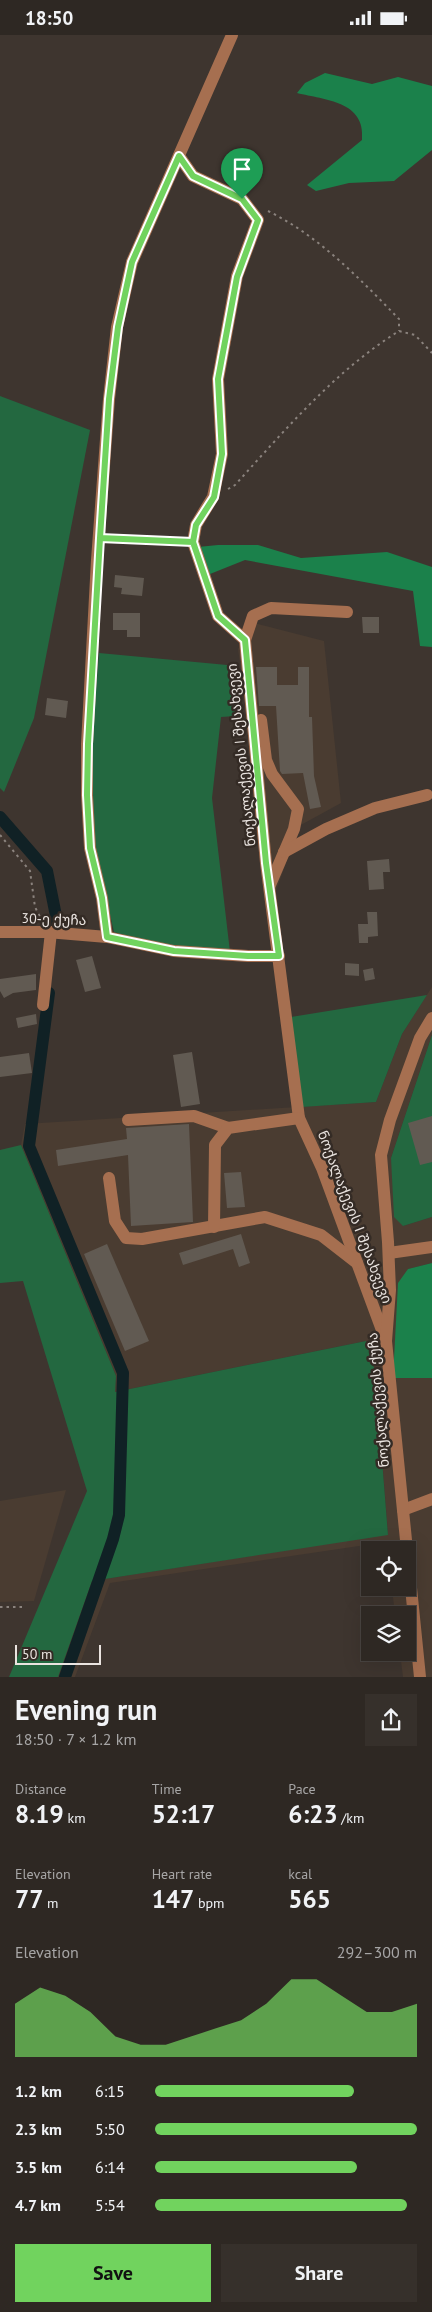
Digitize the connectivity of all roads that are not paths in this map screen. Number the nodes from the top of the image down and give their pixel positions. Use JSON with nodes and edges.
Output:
{"nodes":[{"id":1,"x":232,"y":35,"type":"edge"},
{"id":2,"x":179,"y":156,"type":"junction"},
{"id":3,"x":348,"y":612,"type":"dead end"},
{"id":4,"x":245,"y":640,"type":"junction"},
{"id":5,"x":261,"y":720,"type":"dead end"},
{"id":6,"x":426,"y":795,"type":"dead end"},
{"id":7,"x":284,"y":852,"type":"junction"},
{"id":8,"x":270,"y":885,"type":"junction"},
{"id":9,"x":49,"y":932,"type":"junction"},
{"id":10,"x":0,"y":933,"type":"edge"},
{"id":11,"x":107,"y":937,"type":"junction"},
{"id":12,"x":279,"y":956,"type":"junction"},
{"id":13,"x":43,"y":1005,"type":"dead end"},
{"id":14,"x":432,"y":1018,"type":"edge"},
{"id":15,"x":299,"y":1118,"type":"junction"},
{"id":16,"x":128,"y":1120,"type":"dead end"},
{"id":17,"x":228,"y":1128,"type":"junction"},
{"id":18,"x":109,"y":1178,"type":"dead end"},
{"id":19,"x":214,"y":1227,"type":"junction"},
{"id":20,"x":432,"y":1247,"type":"edge"},
{"id":21,"x":389,"y":1253,"type":"junction"},
{"id":22,"x":357,"y":1263,"type":"junction"},
{"id":23,"x":386,"y":1341,"type":"junction"},
{"id":24,"x":432,"y":1499,"type":"edge"},
{"id":25,"x":402,"y":1511,"type":"junction"},
{"id":26,"x":406,"y":1541,"type":"edge"},
{"id":27,"x":412,"y":1596,"type":"edge"},
{"id":28,"x":420,"y":1677,"type":"edge"}],
"edges":[{"from":1,"to":2,"type":"street"},
{"from":2,"to":4,"type":"street"},
{"from":2,"to":11,"type":"street"},
{"from":3,"to":4,"type":"street"},
{"from":4,"to":8,"type":"street","name":"ნოქალაქევის I შესახვევი"},
{"from":5,"to":7,"type":"street"},
{"from":6,"to":7,"type":"street"},
{"from":7,"to":8,"type":"street"},
{"from":8,"to":12,"type":"street","name":"ნოქალაქევის I შესახვევი"},
{"from":9,"to":10,"type":"street","name":"30-ე ქუჩა"},
{"from":9,"to":11,"type":"street","name":"30-ე ქუჩა"},
{"from":9,"to":13,"type":"street"},
{"from":11,"to":12,"type":"street","name":"30-ე ქუჩა"},
{"from":12,"to":15,"type":"street","name":"ნოქალაქევის I შესახვევი"},
{"from":14,"to":21,"type":"street","name":"ნოქალაქევის ქუჩა"},
{"from":15,"to":17,"type":"street"},
{"from":15,"to":22,"type":"street","name":"ნოქალაქევის I შესახვევი"},
{"from":16,"to":17,"type":"street"},
{"from":17,"to":19,"type":"street"},
{"from":18,"to":19,"type":"street"},
{"from":19,"to":22,"type":"street"},
{"from":20,"to":21,"type":"street"},
{"from":21,"to":23,"type":"street","name":"ნოქალაქევის ქუჩა"},
{"from":22,"to":23,"type":"street","name":"ნოქალაქევის I შესახვევი"},
{"from":23,"to":25,"type":"street","name":"ნოქალაქევის ქუჩა"},
{"from":24,"to":25,"type":"street"},
{"from":25,"to":26,"type":"street","name":"ნოქალაქევის ქუჩა"},
{"from":27,"to":28,"type":"street"}]}
